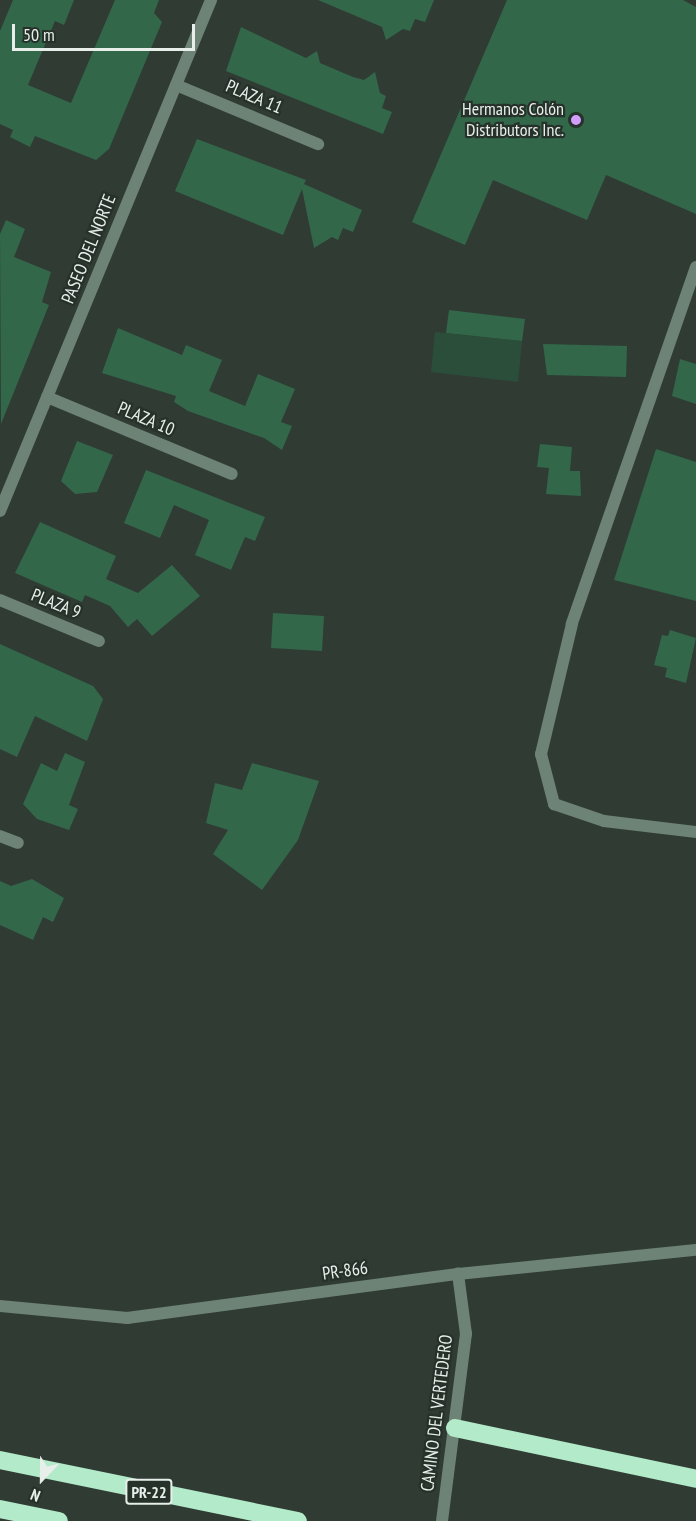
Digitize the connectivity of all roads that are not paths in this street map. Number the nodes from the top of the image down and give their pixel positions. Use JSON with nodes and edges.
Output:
{"nodes":[{"id":1,"x":211,"y":0,"type":"edge"},
{"id":2,"x":176,"y":85,"type":"junction"},
{"id":3,"x":318,"y":144,"type":"dead end"},
{"id":4,"x":696,"y":267,"type":"edge"},
{"id":5,"x":47,"y":397,"type":"junction"},
{"id":6,"x":232,"y":474,"type":"dead end"},
{"id":7,"x":0,"y":511,"type":"edge"},
{"id":8,"x":0,"y":600,"type":"edge"},
{"id":9,"x":99,"y":641,"type":"dead end"},
{"id":10,"x":696,"y":832,"type":"edge"},
{"id":11,"x":0,"y":836,"type":"edge"},
{"id":12,"x":18,"y":843,"type":"dead end"},
{"id":13,"x":696,"y":1250,"type":"edge"},
{"id":14,"x":458,"y":1274,"type":"junction"},
{"id":15,"x":0,"y":1306,"type":"edge"},
{"id":16,"x":455,"y":1428,"type":"junction"},
{"id":17,"x":0,"y":1460,"type":"edge"},
{"id":18,"x":696,"y":1479,"type":"edge"},
{"id":19,"x":0,"y":1509,"type":"edge"},
{"id":20,"x":59,"y":1521,"type":"edge"},
{"id":21,"x":298,"y":1521,"type":"edge"},
{"id":22,"x":442,"y":1521,"type":"edge"}],
"edges":[{"from":1,"to":2,"type":"street","name":"PASEO DEL NORTE"},
{"from":2,"to":3,"type":"street","name":"PLAZA 11"},
{"from":2,"to":5,"type":"street","name":"PASEO DEL NORTE"},
{"from":4,"to":10,"type":"street"},
{"from":5,"to":6,"type":"street","name":"PLAZA 10"},
{"from":5,"to":7,"type":"street","name":"PASEO DEL NORTE"},
{"from":8,"to":9,"type":"street","name":"PLAZA 9"},
{"from":11,"to":12,"type":"street"},
{"from":13,"to":14,"type":"street","name":"PR-866","number":"PR-866"},
{"from":14,"to":15,"type":"street","name":"PR-866","number":"PR-866"},
{"from":14,"to":16,"type":"street","name":"CAMINO DEL VERTEDERO"},
{"from":16,"to":18,"type":"highway"},
{"from":16,"to":22,"type":"street","name":"CAMINO DEL VERTEDERO"},
{"from":17,"to":21,"type":"highway","number":"PR-22"},
{"from":19,"to":20,"type":"highway"}]}
